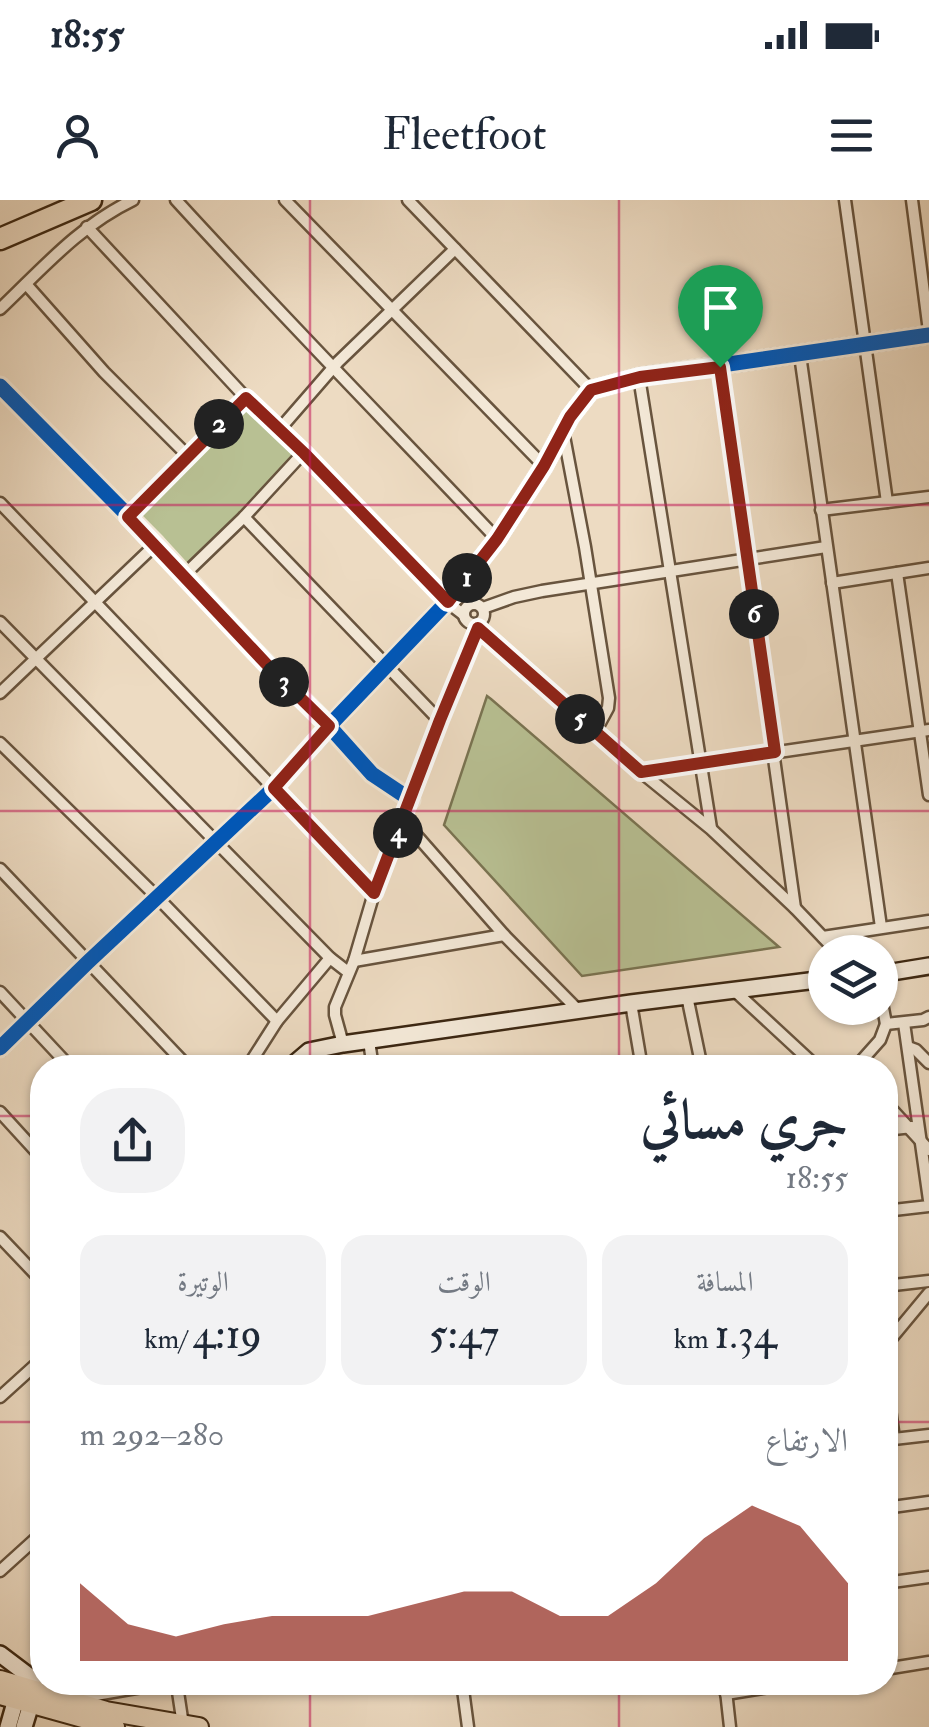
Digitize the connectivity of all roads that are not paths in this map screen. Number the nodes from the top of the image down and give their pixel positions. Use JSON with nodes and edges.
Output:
{"nodes":[{"id":1,"x":56,"y":200,"type":"edge"},
{"id":2,"x":91,"y":200,"type":"edge"},
{"id":3,"x":133,"y":200,"type":"edge"},
{"id":4,"x":176,"y":200,"type":"edge"},
{"id":5,"x":285,"y":200,"type":"edge"},
{"id":6,"x":408,"y":200,"type":"edge"},
{"id":7,"x":845,"y":200,"type":"edge"},
{"id":8,"x":912,"y":200,"type":"edge"},
{"id":9,"x":0,"y":224,"type":"edge"},
{"id":10,"x":87,"y":227,"type":"junction"},
{"id":11,"x":0,"y":239,"type":"edge"},
{"id":12,"x":454,"y":248,"type":"junction"},
{"id":13,"x":26,"y":284,"type":"junction"},
{"id":14,"x":0,"y":309,"type":"edge"},
{"id":15,"x":392,"y":309,"type":"junction"},
{"id":16,"x":929,"y":333,"type":"edge"},
{"id":17,"x":866,"y":344,"type":"junction"},
{"id":18,"x":800,"y":355,"type":"junction"},
{"id":19,"x":334,"y":366,"type":"junction"},
{"id":20,"x":720,"y":367,"type":"junction"},
{"id":21,"x":640,"y":377,"type":"junction"},
{"id":22,"x":0,"y":386,"type":"edge"},
{"id":23,"x":591,"y":390,"type":"junction"},
{"id":24,"x":246,"y":398,"type":"junction"},
{"id":25,"x":279,"y":430,"type":"junction"},
{"id":26,"x":563,"y":430,"type":"junction"},
{"id":27,"x":304,"y":453,"type":"junction"},
{"id":28,"x":187,"y":456,"type":"junction"},
{"id":29,"x":544,"y":466,"type":"junction"},
{"id":30,"x":929,"y":496,"type":"edge"},
{"id":31,"x":887,"y":502,"type":"junction"},
{"id":32,"x":0,"y":503,"type":"edge"},
{"id":33,"x":821,"y":510,"type":"junction"},
{"id":34,"x":128,"y":517,"type":"junction"},
{"id":35,"x":244,"y":517,"type":"junction"},
{"id":36,"x":497,"y":539,"type":"junction"},
{"id":37,"x":156,"y":544,"type":"junction"},
{"id":38,"x":826,"y":547,"type":"junction"},
{"id":39,"x":746,"y":558,"type":"junction"},
{"id":40,"x":929,"y":568,"type":"edge"},
{"id":41,"x":670,"y":572,"type":"junction"},
{"id":42,"x":897,"y":573,"type":"junction"},
{"id":43,"x":184,"y":575,"type":"junction"},
{"id":44,"x":832,"y":583,"type":"junction"},
{"id":45,"x":591,"y":585,"type":"junction"},
{"id":46,"x":96,"y":602,"type":"junction"},
{"id":47,"x":448,"y":602,"type":"junction"},
{"id":48,"x":483,"y":608,"type":"junction"},
{"id":49,"x":464,"y":615,"type":"junction"},
{"id":50,"x":0,"y":622,"type":"edge"},
{"id":51,"x":478,"y":626,"type":"junction"},
{"id":52,"x":37,"y":658,"type":"junction"},
{"id":53,"x":388,"y":664,"type":"junction"},
{"id":54,"x":0,"y":693,"type":"edge"},
{"id":55,"x":440,"y":720,"type":"junction"},
{"id":56,"x":329,"y":726,"type":"junction"},
{"id":57,"x":924,"y":731,"type":"edge"},
{"id":58,"x":595,"y":732,"type":"junction"},
{"id":59,"x":854,"y":741,"type":"junction"},
{"id":60,"x":0,"y":744,"type":"edge"},
{"id":61,"x":775,"y":752,"type":"junction"},
{"id":62,"x":701,"y":764,"type":"junction"},
{"id":63,"x":641,"y":772,"type":"junction"},
{"id":64,"x":274,"y":788,"type":"junction"},
{"id":65,"x":929,"y":795,"type":"edge"},
{"id":66,"x":411,"y":800,"type":"junction"},
{"id":67,"x":403,"y":820,"type":"junction"},
{"id":68,"x":711,"y":829,"type":"junction"},
{"id":69,"x":218,"y":842,"type":"junction"},
{"id":70,"x":0,"y":869,"type":"edge"},
{"id":71,"x":374,"y":893,"type":"junction"},
{"id":72,"x":158,"y":898,"type":"junction"},
{"id":73,"x":795,"y":908,"type":"junction"},
{"id":74,"x":929,"y":921,"type":"edge"},
{"id":75,"x":881,"y":927,"type":"junction"},
{"id":76,"x":504,"y":935,"type":"junction"},
{"id":77,"x":821,"y":935,"type":"edge"},
{"id":78,"x":835,"y":935,"type":"edge"},
{"id":79,"x":330,"y":958,"type":"junction"},
{"id":80,"x":88,"y":962,"type":"junction"},
{"id":81,"x":929,"y":966,"type":"edge"},
{"id":82,"x":351,"y":967,"type":"junction"},
{"id":83,"x":898,"y":971,"type":"edge"},
{"id":84,"x":808,"y":981,"type":"edge"},
{"id":85,"x":0,"y":992,"type":"edge"},
{"id":86,"x":736,"y":992,"type":"junction"},
{"id":87,"x":687,"y":996,"type":"junction"},
{"id":88,"x":631,"y":1003,"type":"junction"},
{"id":89,"x":579,"y":1011,"type":"junction"},
{"id":90,"x":27,"y":1021,"type":"junction"},
{"id":91,"x":277,"y":1021,"type":"junction"},
{"id":92,"x":927,"y":1021,"type":"edge"},
{"id":93,"x":904,"y":1022,"type":"junction"},
{"id":94,"x":898,"y":1023,"type":"edge"},
{"id":95,"x":886,"y":1025,"type":"edge"},
{"id":96,"x":369,"y":1042,"type":"junction"},
{"id":97,"x":342,"y":1044,"type":"junction"},
{"id":98,"x":908,"y":1047,"type":"junction"},
{"id":99,"x":0,"y":1048,"type":"edge"},
{"id":100,"x":59,"y":1055,"type":"edge"},
{"id":101,"x":177,"y":1055,"type":"edge"},
{"id":102,"x":255,"y":1055,"type":"edge"},
{"id":103,"x":304,"y":1055,"type":"edge"},
{"id":104,"x":371,"y":1055,"type":"edge"},
{"id":105,"x":640,"y":1055,"type":"edge"},
{"id":106,"x":699,"y":1055,"type":"edge"},
{"id":107,"x":804,"y":1055,"type":"edge"},
{"id":108,"x":867,"y":1055,"type":"edge"},
{"id":109,"x":929,"y":1063,"type":"edge"},
{"id":110,"x":0,"y":1112,"type":"edge"},
{"id":111,"x":898,"y":1114,"type":"edge"},
{"id":112,"x":913,"y":1127,"type":"junction"},
{"id":113,"x":898,"y":1129,"type":"edge"},
{"id":114,"x":920,"y":1140,"type":"junction"},
{"id":115,"x":30,"y":1145,"type":"edge"},
{"id":116,"x":929,"y":1150,"type":"edge"},
{"id":117,"x":929,"y":1203,"type":"edge"},
{"id":118,"x":898,"y":1209,"type":"edge"},
{"id":119,"x":0,"y":1237,"type":"edge"},
{"id":120,"x":30,"y":1268,"type":"edge"},
{"id":121,"x":929,"y":1281,"type":"edge"},
{"id":122,"x":898,"y":1285,"type":"edge"},
{"id":123,"x":929,"y":1292,"type":"edge"},
{"id":124,"x":898,"y":1330,"type":"edge"},
{"id":125,"x":30,"y":1370,"type":"edge"},
{"id":126,"x":0,"y":1397,"type":"edge"},
{"id":127,"x":929,"y":1435,"type":"edge"},
{"id":128,"x":898,"y":1439,"type":"edge"},
{"id":129,"x":929,"y":1502,"type":"edge"},
{"id":130,"x":898,"y":1506,"type":"edge"},
{"id":131,"x":30,"y":1544,"type":"edge"},
{"id":132,"x":0,"y":1571,"type":"edge"},
{"id":133,"x":929,"y":1577,"type":"edge"},
{"id":134,"x":898,"y":1581,"type":"edge"},
{"id":135,"x":0,"y":1654,"type":"edge"},
{"id":136,"x":929,"y":1662,"type":"edge"},
{"id":137,"x":898,"y":1667,"type":"edge"},
{"id":138,"x":0,"y":1680,"type":"edge"},
{"id":139,"x":23,"y":1694,"type":"edge"},
{"id":140,"x":30,"y":1695,"type":"edge"},
{"id":141,"x":96,"y":1695,"type":"edge"},
{"id":142,"x":179,"y":1695,"type":"edge"},
{"id":143,"x":464,"y":1695,"type":"edge"},
{"id":144,"x":727,"y":1695,"type":"edge"},
{"id":145,"x":67,"y":1700,"type":"junction"},
{"id":146,"x":78,"y":1718,"type":"junction"},
{"id":147,"x":191,"y":1726,"type":"edge"},
{"id":148,"x":8,"y":1727,"type":"edge"},
{"id":149,"x":24,"y":1727,"type":"edge"},
{"id":150,"x":46,"y":1727,"type":"edge"},
{"id":151,"x":114,"y":1727,"type":"edge"},
{"id":152,"x":468,"y":1727,"type":"edge"},
{"id":153,"x":730,"y":1727,"type":"edge"}],
"edges":[{"from":1,"to":9,"type":"highway"},
{"from":2,"to":11,"type":"highway"},
{"from":3,"to":10,"type":"street"},
{"from":4,"to":19,"type":"street"},
{"from":5,"to":15,"type":"street"},
{"from":6,"to":12,"type":"street"},
{"from":7,"to":17,"type":"street"},
{"from":8,"to":16,"type":"street"},
{"from":10,"to":13,"type":"street"},
{"from":10,"to":24,"type":"street"},
{"from":12,"to":15,"type":"street"},
{"from":12,"to":23,"type":"street"},
{"from":13,"to":14,"type":"street"},
{"from":13,"to":28,"type":"street"},
{"from":15,"to":19,"type":"street"},
{"from":15,"to":29,"type":"street"},
{"from":16,"to":17,"type":"street"},
{"from":17,"to":18,"type":"street"},
{"from":17,"to":31,"type":"street"},
{"from":18,"to":20,"type":"street"},
{"from":18,"to":33,"type":"street"},
{"from":19,"to":25,"type":"street"},
{"from":19,"to":36,"type":"street"},
{"from":20,"to":21,"type":"street"},
{"from":20,"to":39,"type":"street"},
{"from":21,"to":23,"type":"street"},
{"from":21,"to":41,"type":"street"},
{"from":22,"to":34,"type":"street"},
{"from":23,"to":26,"type":"street"},
{"from":24,"to":25,"type":"street"},
{"from":24,"to":28,"type":"street"},
{"from":25,"to":27,"type":"street"},
{"from":26,"to":29,"type":"street"},
{"from":26,"to":45,"type":"street"},
{"from":27,"to":35,"type":"street"},
{"from":27,"to":47,"type":"street"},
{"from":28,"to":34,"type":"street"},
{"from":29,"to":36,"type":"street"},
{"from":30,"to":31,"type":"street"},
{"from":31,"to":33,"type":"street"},
{"from":32,"to":46,"type":"street"},
{"from":33,"to":38,"type":"street"},
{"from":34,"to":37,"type":"street"},
{"from":35,"to":43,"type":"street"},
{"from":35,"to":53,"type":"street"},
{"from":36,"to":47,"type":"street"},
{"from":37,"to":43,"type":"street"},
{"from":37,"to":46,"type":"street"},
{"from":38,"to":39,"type":"street"},
{"from":38,"to":44,"type":"street"},
{"from":39,"to":41,"type":"street"},
{"from":39,"to":61,"type":"street"},
{"from":40,"to":42,"type":"street"},
{"from":41,"to":45,"type":"street"},
{"from":41,"to":62,"type":"street"},
{"from":42,"to":44,"type":"street"},
{"from":42,"to":57,"type":"street"},
{"from":43,"to":56,"type":"street"},
{"from":44,"to":59,"type":"street"},
{"from":45,"to":48,"type":"street"},
{"from":45,"to":58,"type":"street"},
{"from":46,"to":52,"type":"street"},
{"from":46,"to":64,"type":"street"},
{"from":47,"to":49,"type":"street"},
{"from":47,"to":53,"type":"street"},
{"from":48,"to":49,"type":"street"},
{"from":48,"to":51,"type":"street"},
{"from":49,"to":51,"type":"street"},
{"from":50,"to":52,"type":"street"},
{"from":51,"to":55,"type":"street"},
{"from":51,"to":58,"type":"street"},
{"from":52,"to":54,"type":"street"},
{"from":52,"to":69,"type":"street"},
{"from":53,"to":55,"type":"street"},
{"from":53,"to":56,"type":"street"},
{"from":55,"to":66,"type":"street"},
{"from":56,"to":64,"type":"street"},
{"from":56,"to":66,"type":"street"},
{"from":57,"to":59,"type":"street"},
{"from":57,"to":65,"type":"street"},
{"from":58,"to":63,"type":"street"},
{"from":59,"to":61,"type":"street"},
{"from":59,"to":75,"type":"street"},
{"from":60,"to":72,"type":"street"},
{"from":61,"to":62,"type":"street"},
{"from":61,"to":73,"type":"street"},
{"from":62,"to":63,"type":"street"},
{"from":62,"to":68,"type":"street"},
{"from":63,"to":68,"type":"street"},
{"from":64,"to":69,"type":"street"},
{"from":64,"to":71,"type":"street"},
{"from":66,"to":67,"type":"street"},
{"from":67,"to":71,"type":"street"},
{"from":67,"to":76,"type":"street"},
{"from":68,"to":73,"type":"street"},
{"from":69,"to":72,"type":"street"},
{"from":69,"to":79,"type":"street"},
{"from":70,"to":80,"type":"street"},
{"from":71,"to":82,"type":"street"},
{"from":72,"to":80,"type":"street"},
{"from":72,"to":91,"type":"street"},
{"from":73,"to":77,"type":"street"},
{"from":74,"to":75,"type":"street"},
{"from":75,"to":78,"type":"street"},
{"from":76,"to":82,"type":"street"},
{"from":76,"to":89,"type":"street"},
{"from":79,"to":82,"type":"street"},
{"from":79,"to":91,"type":"street"},
{"from":80,"to":90,"type":"street"},
{"from":80,"to":101,"type":"street"},
{"from":81,"to":83,"type":"street"},
{"from":82,"to":97,"type":"street"},
{"from":84,"to":86,"type":"street"},
{"from":85,"to":90,"type":"street"},
{"from":86,"to":87,"type":"street"},
{"from":86,"to":107,"type":"street"},
{"from":87,"to":88,"type":"street"},
{"from":87,"to":106,"type":"street"},
{"from":88,"to":89,"type":"street"},
{"from":88,"to":105,"type":"street"},
{"from":89,"to":96,"type":"street"},
{"from":90,"to":99,"type":"street"},
{"from":90,"to":100,"type":"street"},
{"from":91,"to":102,"type":"street"},
{"from":92,"to":93,"type":"street"},
{"from":93,"to":94,"type":"street"},
{"from":93,"to":98,"type":"street"},
{"from":95,"to":108,"type":"street"},
{"from":96,"to":97,"type":"street"},
{"from":96,"to":104,"type":"street"},
{"from":97,"to":103,"type":"street"},
{"from":98,"to":109,"type":"street"},
{"from":98,"to":112,"type":"street"},
{"from":110,"to":115,"type":"street"},
{"from":111,"to":112,"type":"street"},
{"from":112,"to":113,"type":"street"},
{"from":112,"to":114,"type":"street"},
{"from":114,"to":116,"type":"street"},
{"from":114,"to":117,"type":"street"},
{"from":117,"to":118,"type":"street"},
{"from":119,"to":120,"type":"street"},
{"from":121,"to":122,"type":"street"},
{"from":123,"to":124,"type":"street"},
{"from":125,"to":126,"type":"street"},
{"from":127,"to":128,"type":"street"},
{"from":129,"to":130,"type":"street"},
{"from":131,"to":132,"type":"street"},
{"from":133,"to":134,"type":"street"},
{"from":135,"to":139,"type":"street"},
{"from":136,"to":137,"type":"street"},
{"from":138,"to":139,"type":"main road"},
{"from":139,"to":146,"type":"main road"},
{"from":139,"to":148,"type":"street"},
{"from":139,"to":149,"type":"street"},
{"from":140,"to":145,"type":"main road"},
{"from":141,"to":145,"type":"street"},
{"from":142,"to":147,"type":"street"},
{"from":143,"to":152,"type":"street"},
{"from":144,"to":153,"type":"street"},
{"from":145,"to":147,"type":"main road"},
{"from":146,"to":150,"type":"main road"},
{"from":146,"to":151,"type":"main road"}]}
